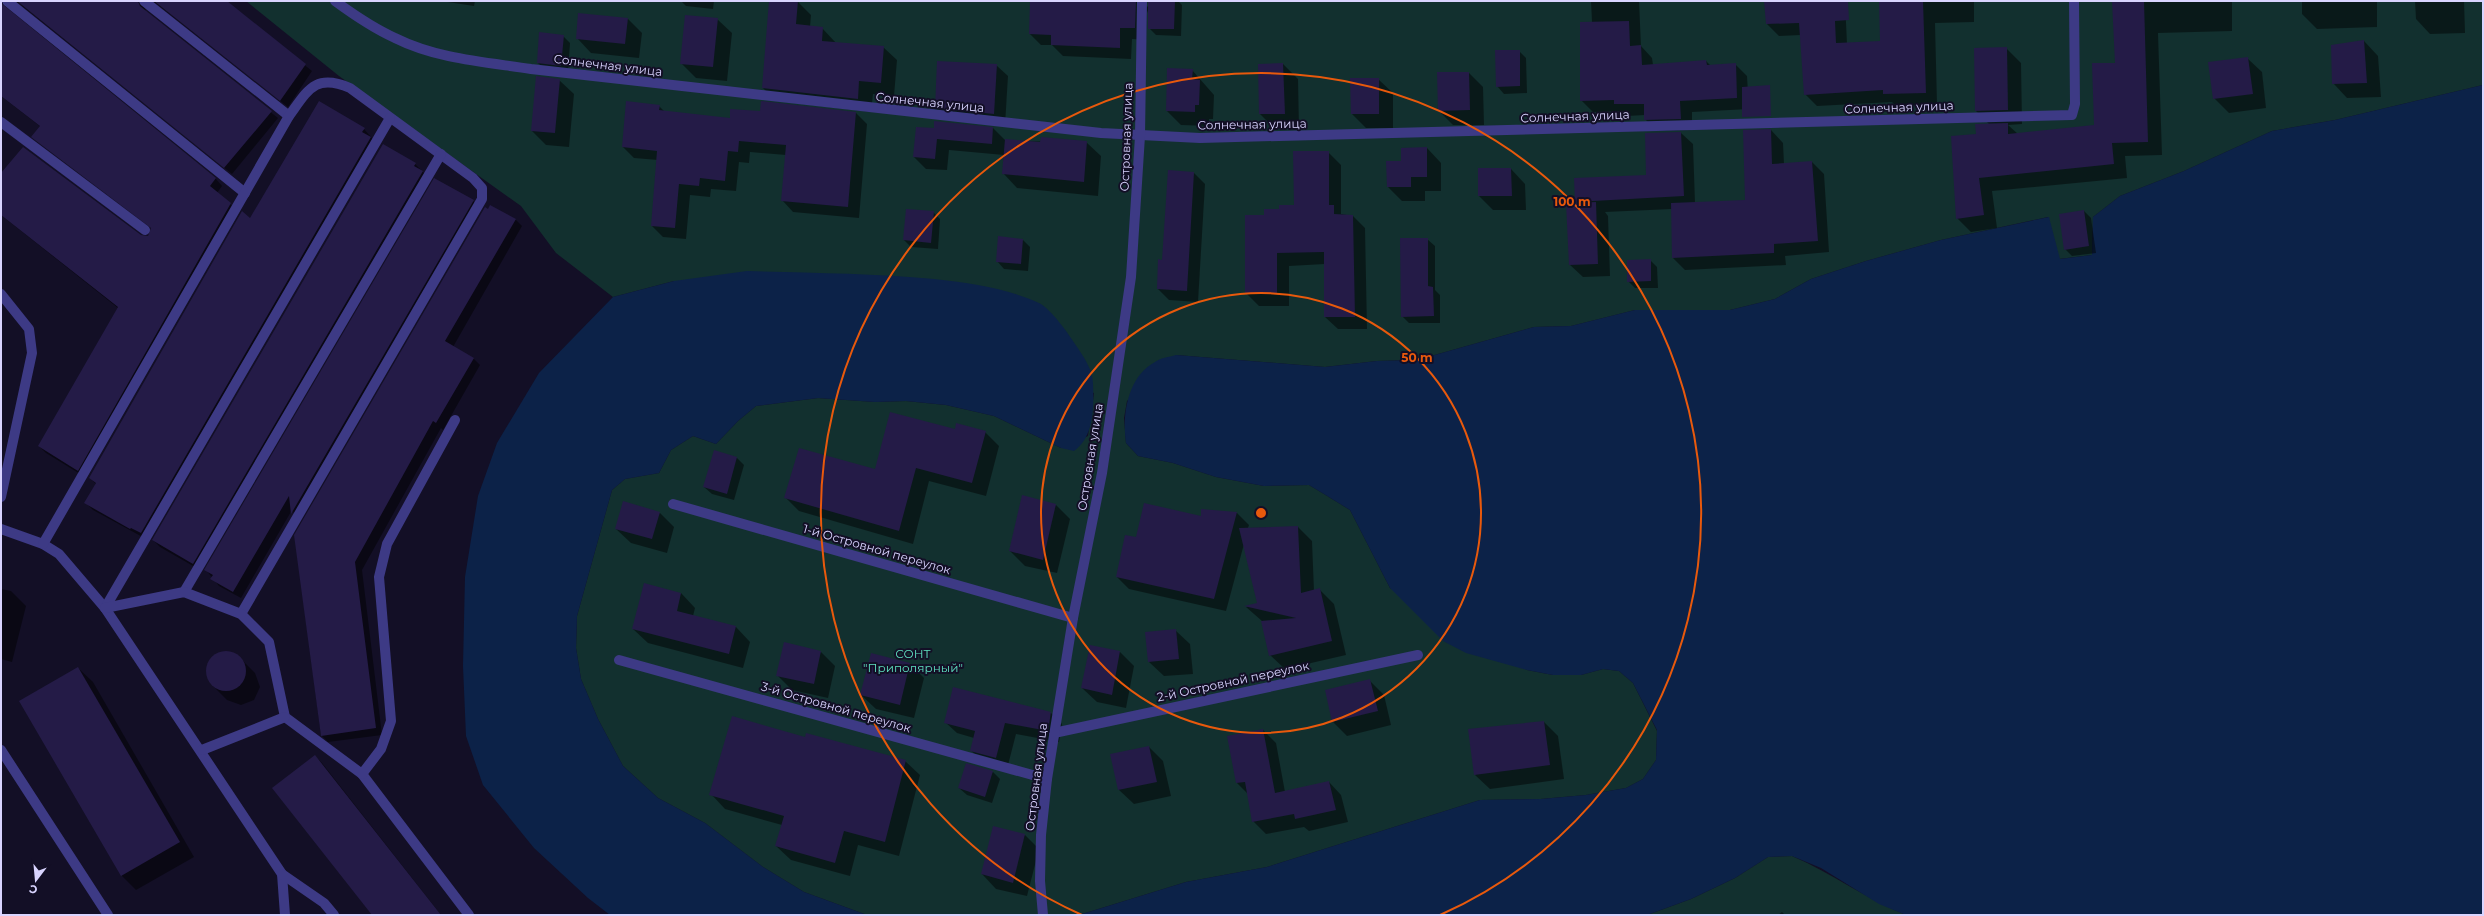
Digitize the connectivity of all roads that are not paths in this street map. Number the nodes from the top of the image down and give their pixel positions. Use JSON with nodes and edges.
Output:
{"nodes":[{"id":1,"x":7,"y":1,"type":"edge"},
{"id":2,"x":144,"y":1,"type":"edge"},
{"id":3,"x":335,"y":1,"type":"edge"},
{"id":4,"x":1142,"y":1,"type":"edge"},
{"id":5,"x":2074,"y":1,"type":"edge"},
{"id":6,"x":289,"y":116,"type":"junction"},
{"id":7,"x":390,"y":118,"type":"junction"},
{"id":8,"x":1,"y":122,"type":"edge"},
{"id":9,"x":1140,"y":136,"type":"junction"},
{"id":10,"x":441,"y":154,"type":"junction"},
{"id":11,"x":245,"y":193,"type":"junction"},
{"id":12,"x":144,"y":230,"type":"dead end"},
{"id":13,"x":1,"y":294,"type":"edge"},
{"id":14,"x":455,"y":420,"type":"dead end"},
{"id":15,"x":1,"y":497,"type":"edge"},
{"id":16,"x":672,"y":504,"type":"dead end"},
{"id":17,"x":1,"y":529,"type":"edge"},
{"id":18,"x":43,"y":544,"type":"junction"},
{"id":19,"x":184,"y":592,"type":"junction"},
{"id":20,"x":105,"y":608,"type":"junction"},
{"id":21,"x":241,"y":614,"type":"junction"},
{"id":22,"x":1073,"y":618,"type":"junction"},
{"id":23,"x":1418,"y":655,"type":"dead end"},
{"id":24,"x":619,"y":660,"type":"dead end"},
{"id":25,"x":285,"y":717,"type":"junction"},
{"id":26,"x":1054,"y":732,"type":"junction"},
{"id":27,"x":1,"y":750,"type":"edge"},
{"id":28,"x":202,"y":750,"type":"junction"},
{"id":29,"x":362,"y":774,"type":"junction"},
{"id":30,"x":1047,"y":779,"type":"junction"},
{"id":31,"x":282,"y":874,"type":"junction"},
{"id":32,"x":108,"y":915,"type":"edge"},
{"id":33,"x":285,"y":915,"type":"edge"},
{"id":34,"x":334,"y":915,"type":"edge"},
{"id":35,"x":469,"y":915,"type":"edge"},
{"id":36,"x":1043,"y":915,"type":"edge"}],
"edges":[{"from":1,"to":11,"type":"lane"},
{"from":2,"to":6,"type":"lane"},
{"from":3,"to":9,"type":"lane","name":"Солнечная улица"},
{"from":4,"to":9,"type":"lane","name":"Островная улица"},
{"from":5,"to":9,"type":"lane","name":"Солнечная улица"},
{"from":6,"to":7,"type":"lane"},
{"from":6,"to":11,"type":"lane"},
{"from":7,"to":10,"type":"lane"},
{"from":7,"to":20,"type":"lane"},
{"from":8,"to":12,"type":"lane"},
{"from":9,"to":22,"type":"lane","name":"Островная улица"},
{"from":10,"to":19,"type":"lane"},
{"from":10,"to":21,"type":"lane"},
{"from":11,"to":18,"type":"lane"},
{"from":13,"to":15,"type":"lane"},
{"from":14,"to":29,"type":"lane"},
{"from":16,"to":22,"type":"lane","name":"1-й Островной переулок"},
{"from":17,"to":18,"type":"lane"},
{"from":18,"to":20,"type":"lane"},
{"from":19,"to":20,"type":"lane"},
{"from":19,"to":21,"type":"lane"},
{"from":20,"to":28,"type":"lane"},
{"from":21,"to":25,"type":"lane"},
{"from":22,"to":26,"type":"lane","name":"Островная улица"},
{"from":23,"to":26,"type":"lane","name":"2-й Островной переулок"},
{"from":24,"to":30,"type":"lane","name":"3-й Островной переулок"},
{"from":25,"to":28,"type":"lane"},
{"from":25,"to":29,"type":"lane"},
{"from":26,"to":30,"type":"lane","name":"Островная улица"},
{"from":27,"to":32,"type":"lane"},
{"from":28,"to":31,"type":"lane"},
{"from":29,"to":35,"type":"lane"},
{"from":30,"to":36,"type":"lane","name":"Островная улица"},
{"from":31,"to":33,"type":"lane"},
{"from":31,"to":34,"type":"lane"}]}
